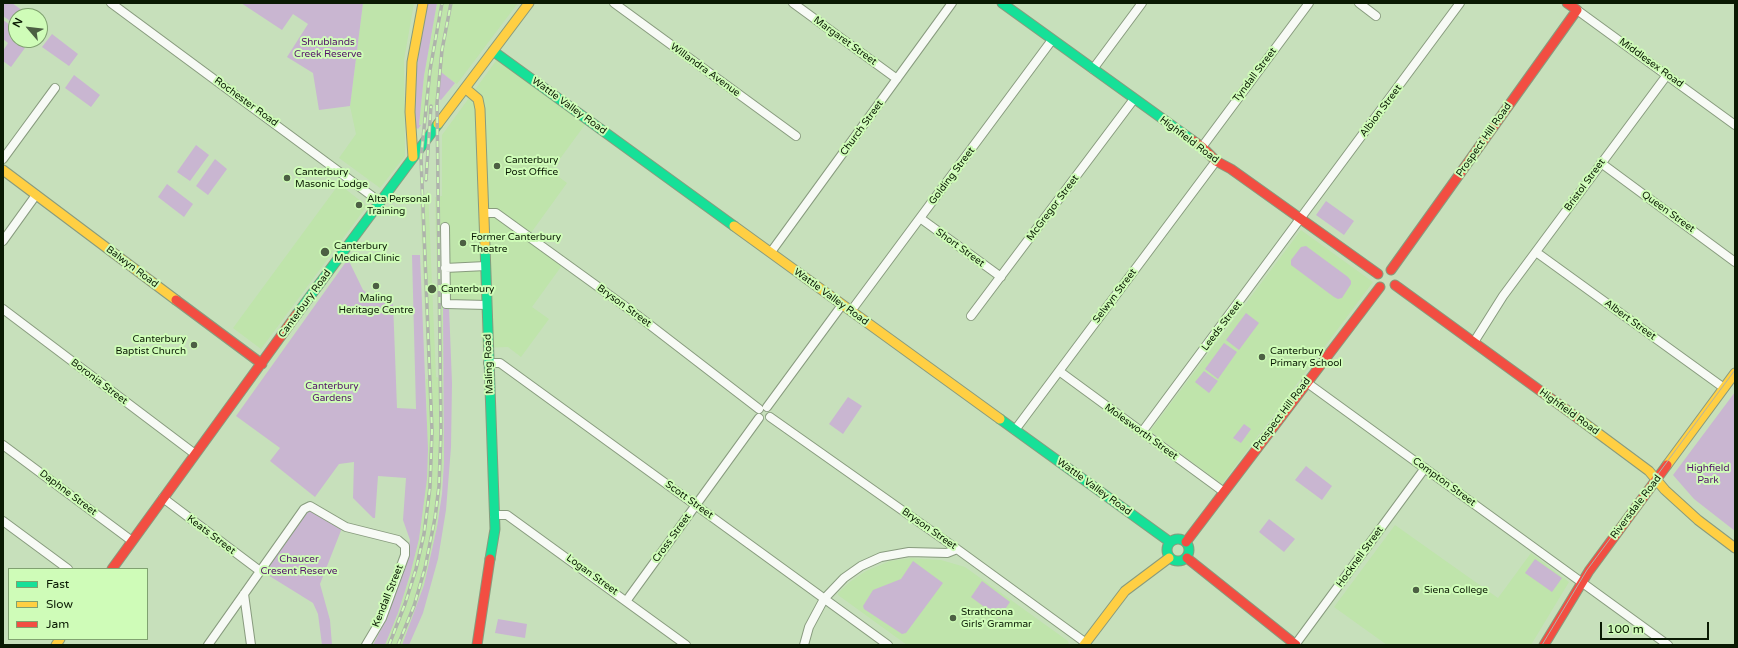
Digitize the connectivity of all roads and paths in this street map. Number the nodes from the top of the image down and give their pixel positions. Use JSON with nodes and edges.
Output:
{"nodes":[{"id":1,"x":111,"y":3,"type":"edge"},
{"id":2,"x":423,"y":3,"type":"edge"},
{"id":3,"x":529,"y":3,"type":"edge"},
{"id":4,"x":614,"y":3,"type":"edge"},
{"id":5,"x":793,"y":3,"type":"edge"},
{"id":6,"x":952,"y":3,"type":"edge"},
{"id":7,"x":1002,"y":3,"type":"edge"},
{"id":8,"x":1142,"y":3,"type":"edge"},
{"id":9,"x":1308,"y":3,"type":"edge"},
{"id":10,"x":1358,"y":3,"type":"edge"},
{"id":11,"x":1460,"y":3,"type":"edge"},
{"id":12,"x":1567,"y":3,"type":"edge"},
{"id":13,"x":1577,"y":10,"type":"junction"},
{"id":14,"x":1376,"y":16,"type":"dead end"},
{"id":15,"x":1052,"y":40,"type":"junction"},
{"id":16,"x":493,"y":51,"type":"junction"},
{"id":17,"x":1093,"y":69,"type":"junction"},
{"id":18,"x":1668,"y":75,"type":"junction"},
{"id":19,"x":897,"y":79,"type":"junction"},
{"id":20,"x":55,"y":88,"type":"dead end"},
{"id":21,"x":465,"y":88,"type":"junction"},
{"id":22,"x":1134,"y":99,"type":"junction"},
{"id":23,"x":1735,"y":125,"type":"edge"},
{"id":24,"x":411,"y":126,"type":"junction"},
{"id":25,"x":432,"y":133,"type":"junction"},
{"id":26,"x":796,"y":136,"type":"dead end"},
{"id":27,"x":1202,"y":147,"type":"junction"},
{"id":28,"x":413,"y":158,"type":"junction"},
{"id":29,"x":3,"y":159,"type":"edge"},
{"id":30,"x":1216,"y":161,"type":"junction"},
{"id":31,"x":1601,"y":163,"type":"junction"},
{"id":32,"x":3,"y":170,"type":"edge"},
{"id":33,"x":36,"y":195,"type":"junction"},
{"id":34,"x":380,"y":202,"type":"junction"},
{"id":35,"x":484,"y":213,"type":"junction"},
{"id":36,"x":920,"y":218,"type":"junction"},
{"id":37,"x":1302,"y":219,"type":"junction"},
{"id":38,"x":444,"y":228,"type":"dead end"},
{"id":39,"x":3,"y":241,"type":"edge"},
{"id":40,"x":772,"y":252,"type":"junction"},
{"id":41,"x":1536,"y":252,"type":"junction"},
{"id":42,"x":1735,"y":262,"type":"edge"},
{"id":43,"x":486,"y":266,"type":"junction"},
{"id":44,"x":445,"y":268,"type":"junction"},
{"id":45,"x":1391,"y":270,"type":"junction"},
{"id":46,"x":1378,"y":274,"type":"junction"},
{"id":47,"x":1000,"y":277,"type":"junction"},
{"id":48,"x":1395,"y":285,"type":"junction"},
{"id":49,"x":1380,"y":287,"type":"junction"},
{"id":50,"x":487,"y":304,"type":"junction"},
{"id":51,"x":842,"y":305,"type":"junction"},
{"id":52,"x":3,"y":309,"type":"edge"},
{"id":53,"x":851,"y":311,"type":"junction"},
{"id":54,"x":971,"y":316,"type":"dead end"},
{"id":55,"x":1474,"y":342,"type":"junction"},
{"id":56,"x":488,"y":363,"type":"junction"},
{"id":57,"x":262,"y":364,"type":"junction"},
{"id":58,"x":1059,"y":371,"type":"junction"},
{"id":59,"x":1735,"y":373,"type":"edge"},
{"id":60,"x":1306,"y":382,"type":"junction"},
{"id":61,"x":1724,"y":388,"type":"junction"},
{"id":62,"x":763,"y":408,"type":"junction"},
{"id":63,"x":770,"y":417,"type":"junction"},
{"id":64,"x":759,"y":418,"type":"junction"},
{"id":65,"x":1015,"y":430,"type":"junction"},
{"id":66,"x":1142,"y":432,"type":"junction"},
{"id":67,"x":3,"y":445,"type":"edge"},
{"id":68,"x":195,"y":454,"type":"junction"},
{"id":69,"x":1424,"y":468,"type":"junction"},
{"id":70,"x":1656,"y":480,"type":"junction"},
{"id":71,"x":1224,"y":492,"type":"junction"},
{"id":72,"x":163,"y":498,"type":"junction"},
{"id":73,"x":696,"y":505,"type":"junction"},
{"id":74,"x":494,"y":515,"type":"junction"},
{"id":75,"x":3,"y":521,"type":"edge"},
{"id":76,"x":132,"y":541,"type":"junction"},
{"id":77,"x":1170,"y":542,"type":"junction"},
{"id":78,"x":1186,"y":542,"type":"junction"},
{"id":79,"x":1735,"y":548,"type":"edge"},
{"id":80,"x":957,"y":549,"type":"junction"},
{"id":81,"x":1169,"y":558,"type":"junction"},
{"id":82,"x":1187,"y":558,"type":"junction"},
{"id":83,"x":67,"y":568,"type":"edge"},
{"id":84,"x":113,"y":568,"type":"edge"},
{"id":85,"x":260,"y":571,"type":"junction"},
{"id":86,"x":1581,"y":582,"type":"junction"},
{"id":87,"x":244,"y":594,"type":"junction"},
{"id":88,"x":824,"y":599,"type":"junction"},
{"id":89,"x":627,"y":600,"type":"junction"},
{"id":90,"x":1085,"y":644,"type":"edge"},
{"id":91,"x":208,"y":645,"type":"edge"},
{"id":92,"x":251,"y":645,"type":"edge"},
{"id":93,"x":366,"y":645,"type":"edge"},
{"id":94,"x":477,"y":645,"type":"edge"},
{"id":95,"x":686,"y":645,"type":"edge"},
{"id":96,"x":804,"y":645,"type":"edge"},
{"id":97,"x":888,"y":645,"type":"edge"},
{"id":98,"x":1295,"y":645,"type":"edge"},
{"id":99,"x":1544,"y":645,"type":"edge"},
{"id":100,"x":1668,"y":645,"type":"edge"}],
"edges":[{"from":1,"to":34,"type":"street","name":"Rochester Road"},
{"from":2,"to":24,"type":"street"},
{"from":3,"to":16,"type":"street","name":"Canterbury Road"},
{"from":4,"to":26,"type":"street","name":"Willandra Avenue"},
{"from":5,"to":19,"type":"street","name":"Margaret Street"},
{"from":6,"to":19,"type":"street","name":"Church Street"},
{"from":7,"to":15,"type":"street","name":"Highfield Road"},
{"from":8,"to":17,"type":"street"},
{"from":9,"to":27,"type":"street","name":"Tyndall Street"},
{"from":10,"to":14,"type":"street"},
{"from":11,"to":37,"type":"street","name":"Albion Street"},
{"from":12,"to":13,"type":"street","name":"Middlesex Road"},
{"from":13,"to":18,"type":"street","name":"Middlesex Road"},
{"from":13,"to":45,"type":"street","name":"Prospect Hill Road"},
{"from":15,"to":17,"type":"street","name":"Highfield Road"},
{"from":15,"to":36,"type":"street","name":"Golding Street"},
{"from":16,"to":21,"type":"street","name":"Canterbury Road"},
{"from":16,"to":40,"type":"street","name":"Wattle Valley Road"},
{"from":17,"to":22,"type":"street","name":"Highfield Road"},
{"from":18,"to":23,"type":"street","name":"Middlesex Road"},
{"from":18,"to":31,"type":"street","name":"Bristol Street"},
{"from":19,"to":40,"type":"street","name":"Church Street"},
{"from":20,"to":29,"type":"street"},
{"from":21,"to":25,"type":"street","name":"Canterbury Road"},
{"from":21,"to":35,"type":"street","name":"Maling Road"},
{"from":22,"to":27,"type":"street","name":"Highfield Road"},
{"from":22,"to":47,"type":"street","name":"McGregor Street"},
{"from":24,"to":25,"type":"street"},
{"from":24,"to":28,"type":"street"},
{"from":25,"to":28,"type":"street","name":"Canterbury Road"},
{"from":27,"to":30,"type":"street","name":"Highfield Road"},
{"from":28,"to":34,"type":"street","name":"Canterbury Road"},
{"from":30,"to":37,"type":"street","name":"Highfield Road"},
{"from":30,"to":58,"type":"street","name":"Selwyn Street"},
{"from":31,"to":41,"type":"street","name":"Bristol Street"},
{"from":31,"to":42,"type":"street","name":"Queen Street"},
{"from":32,"to":33,"type":"street","name":"Balwyn Road"},
{"from":33,"to":39,"type":"street"},
{"from":33,"to":57,"type":"street","name":"Balwyn Road"},
{"from":34,"to":57,"type":"street","name":"Canterbury Road"},
{"from":35,"to":43,"type":"street","name":"Maling Road"},
{"from":35,"to":62,"type":"street","name":"Bryson Street"},
{"from":36,"to":47,"type":"street","name":"Short Street"},
{"from":36,"to":53,"type":"street","name":"Golding Street"},
{"from":37,"to":46,"type":"street","name":"Highfield Road"},
{"from":37,"to":66,"type":"street","name":"Leeds Street"},
{"from":38,"to":44,"type":"street"},
{"from":40,"to":51,"type":"street","name":"Wattle Valley Road"},
{"from":41,"to":55,"type":"street","name":"Bristol Street"},
{"from":41,"to":61,"type":"street","name":"Albert Street"},
{"from":43,"to":44,"type":"street"},
{"from":43,"to":50,"type":"street","name":"Maling Road"},
{"from":44,"to":50,"type":"street"},
{"from":45,"to":46,"type":"street"},
{"from":45,"to":48,"type":"street"},
{"from":46,"to":49,"type":"street"},
{"from":47,"to":54,"type":"street","name":"McGregor Street"},
{"from":48,"to":49,"type":"street"},
{"from":48,"to":55,"type":"street","name":"Highfield Road"},
{"from":49,"to":60,"type":"street","name":"Prospect Hill Road"},
{"from":50,"to":56,"type":"street","name":"Maling Road"},
{"from":51,"to":53,"type":"street","name":"Wattle Valley Road"},
{"from":51,"to":62,"type":"street"},
{"from":52,"to":68,"type":"street","name":"Boronia Street"},
{"from":53,"to":65,"type":"street","name":"Wattle Valley Road"},
{"from":55,"to":70,"type":"street","name":"Highfield Road"},
{"from":56,"to":73,"type":"street","name":"Scott Street"},
{"from":56,"to":74,"type":"street","name":"Maling Road"},
{"from":57,"to":68,"type":"street","name":"Canterbury Road"},
{"from":58,"to":65,"type":"street","name":"Selwyn Street"},
{"from":58,"to":66,"type":"street","name":"Molesworth Street"},
{"from":59,"to":61,"type":"street","name":"Riversdale Road"},
{"from":60,"to":69,"type":"street","name":"Compton Street"},
{"from":60,"to":71,"type":"street","name":"Prospect Hill Road"},
{"from":61,"to":70,"type":"street","name":"Riversdale Road"},
{"from":62,"to":63,"type":"street"},
{"from":62,"to":64,"type":"street"},
{"from":63,"to":64,"type":"street"},
{"from":63,"to":80,"type":"street","name":"Bryson Street"},
{"from":64,"to":73,"type":"street","name":"Cross Street"},
{"from":65,"to":77,"type":"street","name":"Wattle Valley Road"},
{"from":66,"to":71,"type":"street","name":"Molesworth Street"},
{"from":67,"to":76,"type":"street","name":"Daphne Street"},
{"from":68,"to":72,"type":"street","name":"Canterbury Road"},
{"from":69,"to":86,"type":"street","name":"Compton Street"},
{"from":69,"to":98,"type":"street","name":"Hocknell Street"},
{"from":70,"to":79,"type":"street","name":"Highfield Road"},
{"from":70,"to":86,"type":"street","name":"Riversdale Road"},
{"from":71,"to":78,"type":"street","name":"Prospect Hill Road"},
{"from":72,"to":76,"type":"street","name":"Canterbury Road"},
{"from":72,"to":85,"type":"street","name":"Keats Street"},
{"from":73,"to":88,"type":"street","name":"Scott Street"},
{"from":73,"to":89,"type":"street","name":"Cross Street"},
{"from":74,"to":89,"type":"street","name":"Logan Street"},
{"from":74,"to":94,"type":"street","name":"Maling Road"},
{"from":75,"to":83,"type":"street"},
{"from":76,"to":84,"type":"street","name":"Canterbury Road"},
{"from":77,"to":78,"type":"street"},
{"from":77,"to":81,"type":"street"},
{"from":78,"to":82,"type":"street"},
{"from":80,"to":88,"type":"street"},
{"from":80,"to":90,"type":"street","name":"Bryson Street"},
{"from":81,"to":82,"type":"street"},
{"from":81,"to":90,"type":"street"},
{"from":82,"to":98,"type":"street"},
{"from":85,"to":87,"type":"street"},
{"from":85,"to":93,"type":"street","name":"Kendall Street"},
{"from":86,"to":99,"type":"street","name":"Riversdale Road"},
{"from":86,"to":100,"type":"street","name":"Compton Street"},
{"from":87,"to":91,"type":"street"},
{"from":87,"to":92,"type":"street"},
{"from":88,"to":96,"type":"street"},
{"from":88,"to":97,"type":"street","name":"Scott Street"},
{"from":89,"to":95,"type":"street","name":"Logan Street"}]}
